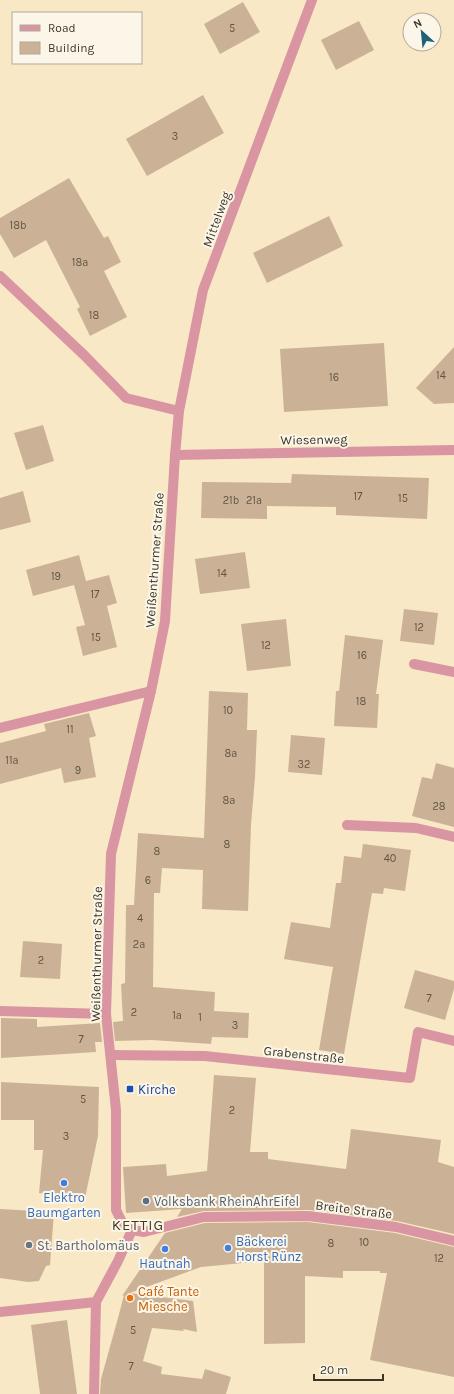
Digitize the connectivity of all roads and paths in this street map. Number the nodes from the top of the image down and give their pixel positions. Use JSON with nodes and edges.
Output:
{"nodes":[{"id":1,"x":312,"y":0,"type":"edge"},
{"id":2,"x":0,"y":276,"type":"edge"},
{"id":3,"x":179,"y":411,"type":"junction"},
{"id":4,"x":454,"y":450,"type":"edge"},
{"id":5,"x":174,"y":455,"type":"junction"},
{"id":6,"x":414,"y":664,"type":"dead end"},
{"id":7,"x":454,"y":672,"type":"edge"},
{"id":8,"x":151,"y":691,"type":"junction"},
{"id":9,"x":0,"y":728,"type":"edge"},
{"id":10,"x":347,"y":825,"type":"dead end"},
{"id":11,"x":454,"y":837,"type":"edge"},
{"id":12,"x":0,"y":1011,"type":"edge"},
{"id":13,"x":106,"y":1014,"type":"junction"},
{"id":14,"x":454,"y":1041,"type":"edge"},
{"id":15,"x":111,"y":1055,"type":"junction"},
{"id":16,"x":132,"y":1230,"type":"junction"},
{"id":17,"x":454,"y":1241,"type":"edge"},
{"id":18,"x":96,"y":1302,"type":"junction"},
{"id":19,"x":0,"y":1312,"type":"edge"},
{"id":20,"x":94,"y":1394,"type":"edge"}],
"edges":[{"from":1,"to":3,"type":"street","name":"Mittelweg"},
{"from":2,"to":3,"type":"street"},
{"from":3,"to":5,"type":"street","name":"Mittelweg"},
{"from":4,"to":5,"type":"street","name":"Wiesenweg"},
{"from":5,"to":8,"type":"street","name":"Weißenthurmer Straße"},
{"from":6,"to":7,"type":"street"},
{"from":8,"to":9,"type":"street"},
{"from":8,"to":13,"type":"street","name":"Weißenthurmer Straße"},
{"from":10,"to":11,"type":"street"},
{"from":12,"to":13,"type":"street"},
{"from":13,"to":15,"type":"street","name":"Weißenthurmer Straße"},
{"from":14,"to":15,"type":"street","name":"Grabenstraße"},
{"from":15,"to":16,"type":"street","name":"Weißenthurmer Straße"},
{"from":16,"to":17,"type":"street","name":"Breite Straße"},
{"from":16,"to":18,"type":"street"},
{"from":18,"to":19,"type":"street"},
{"from":18,"to":20,"type":"street"}]}
